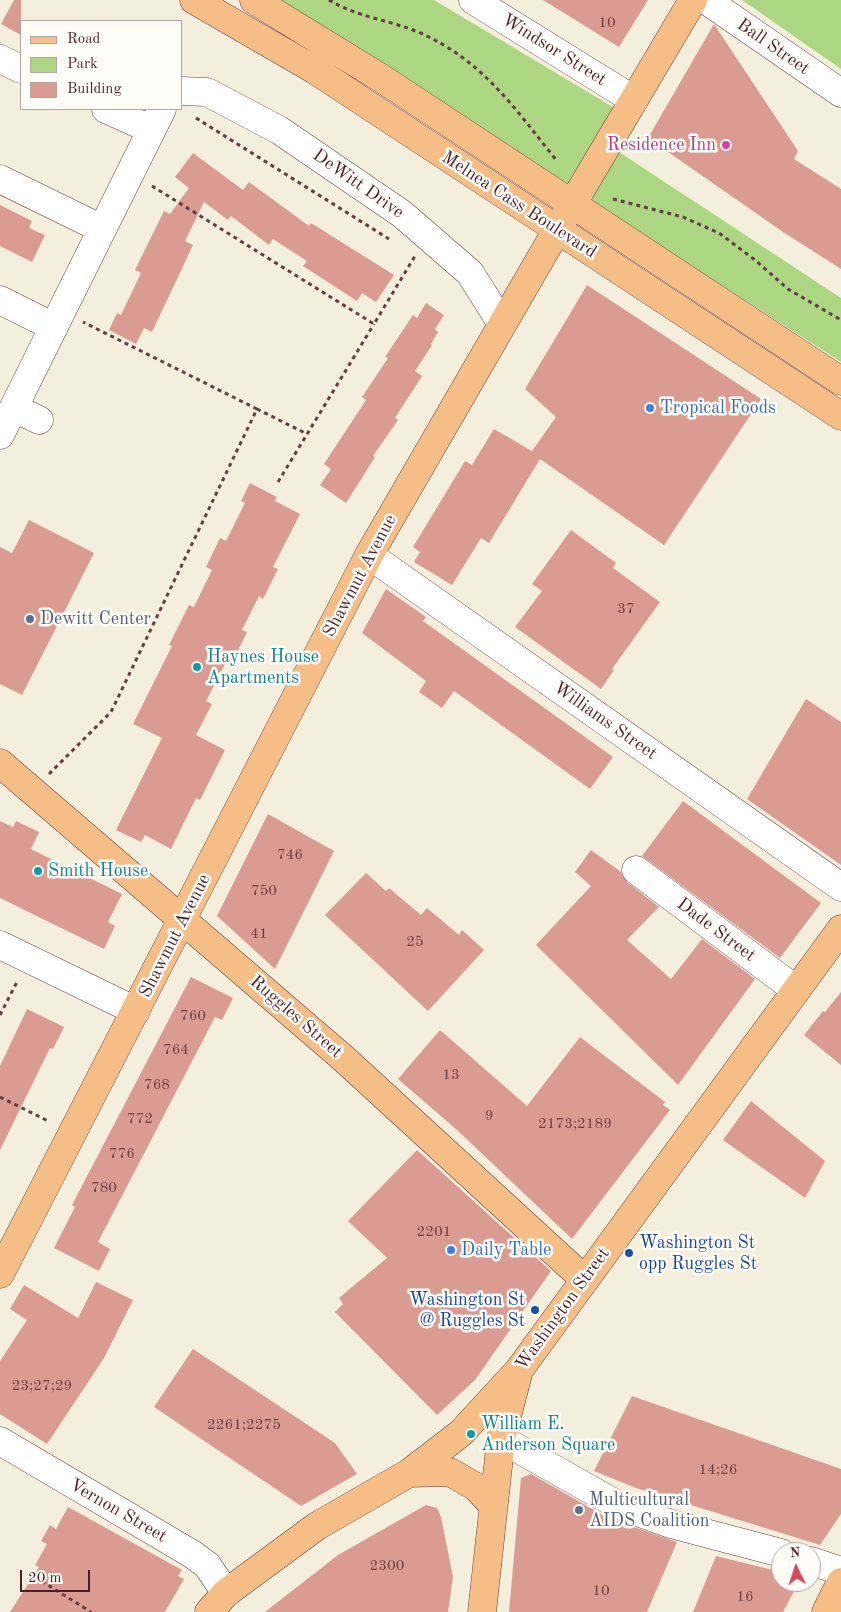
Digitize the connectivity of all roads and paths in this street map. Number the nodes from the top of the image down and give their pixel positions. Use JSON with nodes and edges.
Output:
{"nodes":[{"id":1,"x":194,"y":0,"type":"edge"},
{"id":2,"x":254,"y":0,"type":"edge"},
{"id":3,"x":329,"y":0,"type":"edge"},
{"id":4,"x":473,"y":0,"type":"edge"},
{"id":5,"x":693,"y":0,"type":"edge"},
{"id":6,"x":706,"y":0,"type":"edge"},
{"id":7,"x":0,"y":59,"type":"edge"},
{"id":8,"x":20,"y":69,"type":"edge"},
{"id":9,"x":182,"y":91,"type":"edge"},
{"id":10,"x":841,"y":93,"type":"edge"},
{"id":11,"x":634,"y":100,"type":"junction"},
{"id":12,"x":111,"y":110,"type":"edge"},
{"id":13,"x":195,"y":118,"type":"dead end"},
{"id":14,"x":156,"y":119,"type":"edge"},
{"id":15,"x":562,"y":168,"type":"dead end"},
{"id":16,"x":0,"y":179,"type":"edge"},
{"id":17,"x":149,"y":184,"type":"dead end"},
{"id":18,"x":607,"y":197,"type":"dead end"},
{"id":19,"x":572,"y":204,"type":"junction"},
{"id":20,"x":102,"y":230,"type":"junction"},
{"id":21,"x":557,"y":230,"type":"junction"},
{"id":22,"x":391,"y":241,"type":"dead end"},
{"id":23,"x":407,"y":251,"type":"dead end"},
{"id":24,"x":415,"y":256,"type":"junction"},
{"id":25,"x":422,"y":261,"type":"dead end"},
{"id":26,"x":0,"y":300,"type":"edge"},
{"id":27,"x":841,"y":320,"type":"edge"},
{"id":28,"x":66,"y":323,"type":"junction"},
{"id":29,"x":374,"y":324,"type":"junction"},
{"id":30,"x":502,"y":324,"type":"junction"},
{"id":31,"x":830,"y":374,"type":"edge"},
{"id":32,"x":802,"y":391,"type":"junction"},
{"id":33,"x":14,"y":408,"type":"junction"},
{"id":34,"x":257,"y":408,"type":"junction"},
{"id":35,"x":841,"y":416,"type":"edge"},
{"id":36,"x":39,"y":420,"type":"dead end"},
{"id":37,"x":307,"y":434,"type":"junction"},
{"id":38,"x":0,"y":435,"type":"edge"},
{"id":39,"x":278,"y":482,"type":"dead end"},
{"id":40,"x":369,"y":556,"type":"junction"},
{"id":41,"x":0,"y":762,"type":"edge"},
{"id":42,"x":44,"y":780,"type":"dead end"},
{"id":43,"x":636,"y":870,"type":"dead end"},
{"id":44,"x":841,"y":887,"type":"edge"},
{"id":45,"x":183,"y":920,"type":"junction"},
{"id":46,"x":841,"y":929,"type":"edge"},
{"id":47,"x":0,"y":945,"type":"edge"},
{"id":48,"x":18,"y":979,"type":"dead end"},
{"id":49,"x":796,"y":990,"type":"junction"},
{"id":50,"x":136,"y":1011,"type":"junction"},
{"id":51,"x":0,"y":1015,"type":"edge"},
{"id":52,"x":0,"y":1097,"type":"edge"},
{"id":53,"x":50,"y":1122,"type":"dead end"},
{"id":54,"x":8,"y":1241,"type":"edge"},
{"id":55,"x":0,"y":1274,"type":"edge"},
{"id":56,"x":585,"y":1280,"type":"junction"},
{"id":57,"x":519,"y":1370,"type":"junction"},
{"id":58,"x":501,"y":1439,"type":"junction"},
{"id":59,"x":0,"y":1441,"type":"edge"},
{"id":60,"x":409,"y":1473,"type":"junction"},
{"id":61,"x":492,"y":1504,"type":"junction"},
{"id":62,"x":771,"y":1550,"type":"edge"},
{"id":63,"x":821,"y":1564,"type":"edge"},
{"id":64,"x":841,"y":1571,"type":"edge"},
{"id":65,"x":35,"y":1577,"type":"dead end"},
{"id":66,"x":841,"y":1582,"type":"edge"},
{"id":67,"x":218,"y":1602,"type":"edge"},
{"id":68,"x":91,"y":1612,"type":"edge"},
{"id":69,"x":482,"y":1612,"type":"edge"},
{"id":70,"x":826,"y":1612,"type":"edge"}],
"edges":[{"from":1,"to":21,"type":"main road","name":"Melnea Cass Boulevard"},
{"from":2,"to":19,"type":"main road","name":"Melnea Cass Boulevard"},
{"from":3,"to":15,"type":"path"},
{"from":4,"to":11,"type":"street","name":"Windsor Street"},
{"from":5,"to":11,"type":"main road","name":"Shawmut Avenue"},
{"from":6,"to":10,"type":"street","name":"Ball Street"},
{"from":7,"to":8,"type":"street"},
{"from":9,"to":30,"type":"street","name":"DeWitt Drive"},
{"from":11,"to":19,"type":"main road","name":"Shawmut Avenue"},
{"from":12,"to":14,"type":"street"},
{"from":13,"to":22,"type":"path"},
{"from":14,"to":20,"type":"street"},
{"from":16,"to":20,"type":"street"},
{"from":17,"to":29,"type":"path"},
{"from":18,"to":27,"type":"path"},
{"from":19,"to":21,"type":"main road","name":"Shawmut Avenue"},
{"from":19,"to":31,"type":"main road","name":"Melnea Cass Boulevard"},
{"from":20,"to":28,"type":"street"},
{"from":21,"to":30,"type":"main road","name":"Shawmut Avenue"},
{"from":21,"to":32,"type":"main road","name":"Melnea Cass Boulevard"},
{"from":23,"to":24,"type":"path"},
{"from":24,"to":25,"type":"path"},
{"from":24,"to":29,"type":"path"},
{"from":26,"to":28,"type":"street"},
{"from":28,"to":33,"type":"street"},
{"from":28,"to":34,"type":"path"},
{"from":29,"to":37,"type":"path"},
{"from":30,"to":40,"type":"main road","name":"Shawmut Avenue"},
{"from":31,"to":32,"type":"street"},
{"from":32,"to":35,"type":"main road","name":"Melnea Cass Boulevard"},
{"from":33,"to":36,"type":"street"},
{"from":33,"to":38,"type":"street"},
{"from":34,"to":37,"type":"path"},
{"from":34,"to":42,"type":"path"},
{"from":37,"to":39,"type":"path"},
{"from":40,"to":44,"type":"street","name":"Williams Street"},
{"from":40,"to":45,"type":"main road","name":"Shawmut Avenue"},
{"from":41,"to":45,"type":"main road","name":"Ruggles Street"},
{"from":43,"to":49,"type":"street","name":"Dade Street"},
{"from":45,"to":50,"type":"main road","name":"Shawmut Avenue"},
{"from":45,"to":56,"type":"main road","name":"Ruggles Street"},
{"from":46,"to":49,"type":"main road","name":"Washington Street"},
{"from":47,"to":50,"type":"street"},
{"from":48,"to":51,"type":"path"},
{"from":49,"to":56,"type":"main road","name":"Washington Street"},
{"from":50,"to":54,"type":"main road","name":"Shawmut Avenue"},
{"from":52,"to":53,"type":"path"},
{"from":54,"to":55,"type":"main road","name":"Shawmut Avenue"},
{"from":56,"to":57,"type":"main road","name":"Washington Street"},
{"from":57,"to":58,"type":"main road"},
{"from":57,"to":60,"type":"main road","name":"Washington Street"},
{"from":58,"to":61,"type":"main road"},
{"from":58,"to":62,"type":"street"},
{"from":59,"to":67,"type":"street","name":"Vernon Street"},
{"from":60,"to":61,"type":"main road"},
{"from":60,"to":67,"type":"main road","name":"Washington Street"},
{"from":61,"to":69,"type":"main road"},
{"from":63,"to":64,"type":"street"},
{"from":65,"to":68,"type":"path"},
{"from":66,"to":70,"type":"main road"}]}
